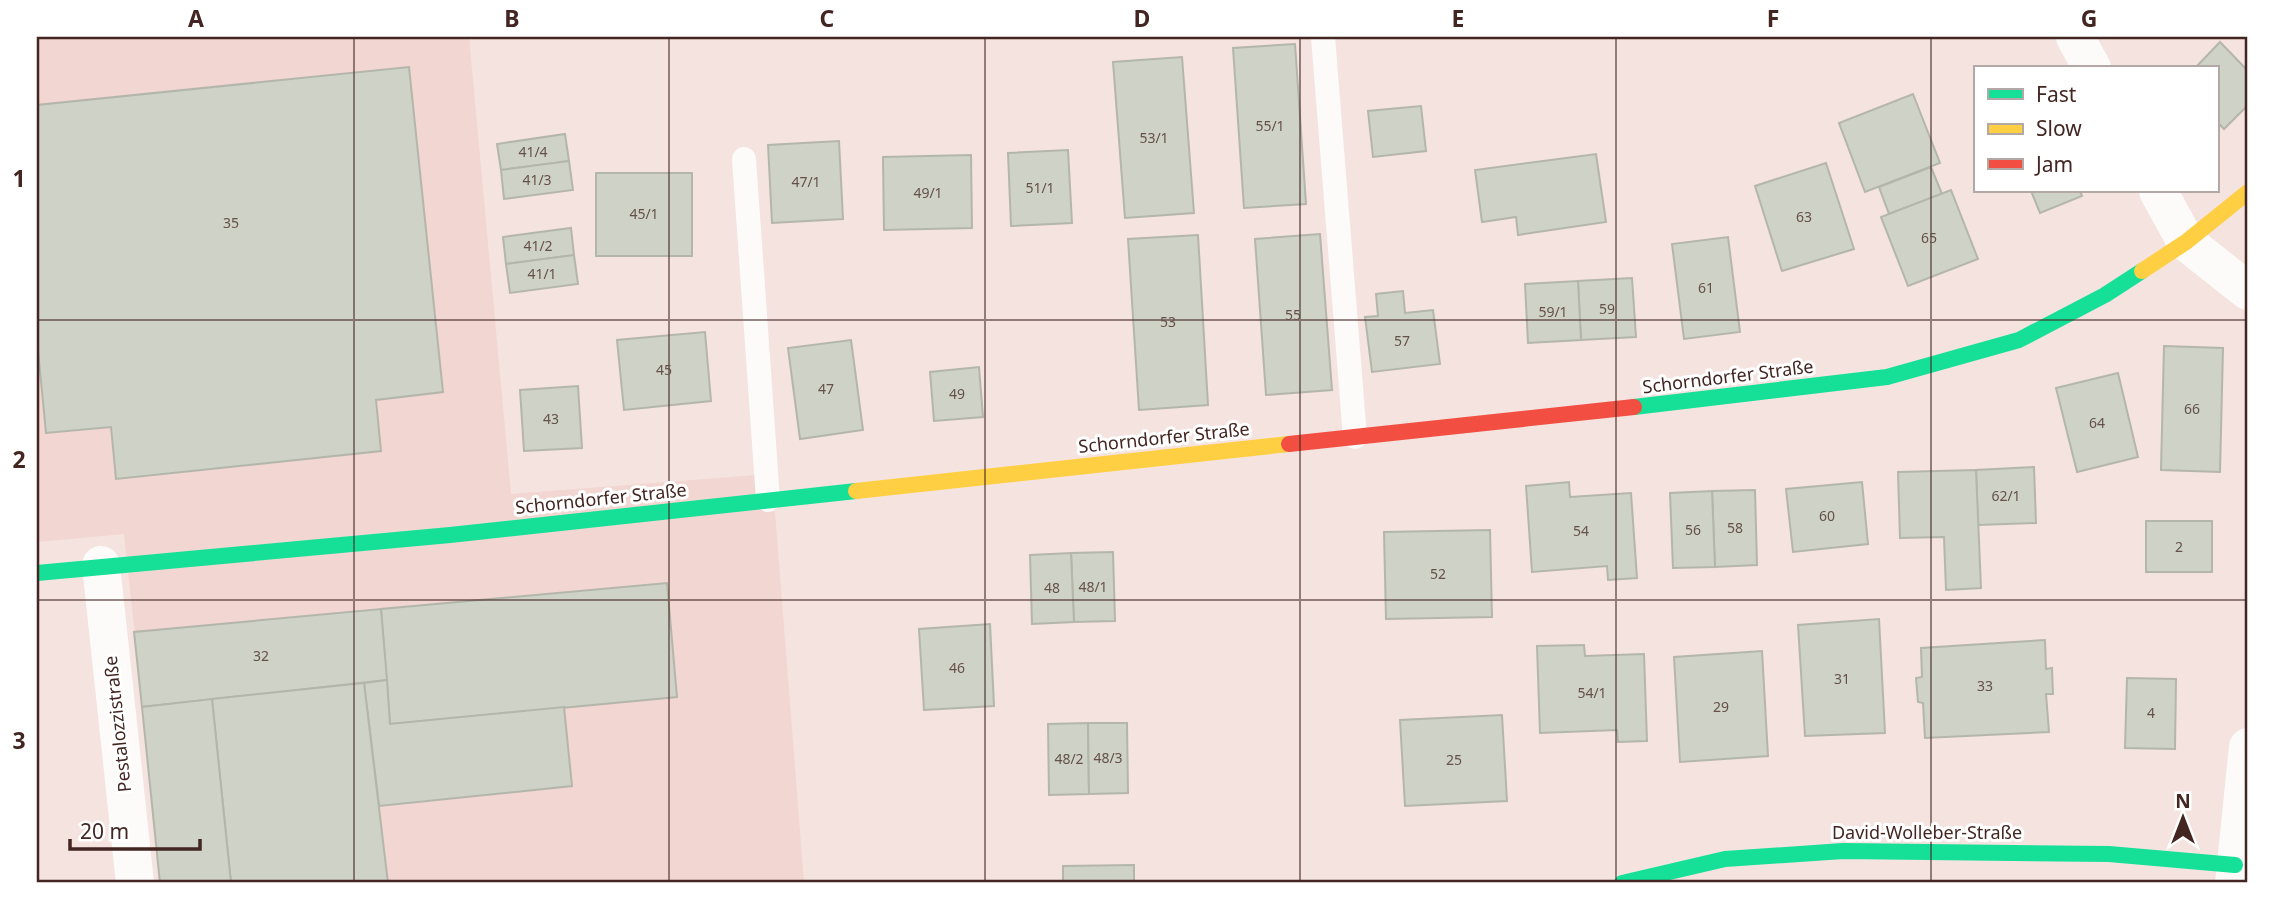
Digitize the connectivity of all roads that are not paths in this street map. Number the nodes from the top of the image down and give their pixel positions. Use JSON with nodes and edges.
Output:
{"nodes":[{"id":1,"x":1323,"y":37,"type":"edge"},
{"id":2,"x":2075,"y":37,"type":"edge"},
{"id":3,"x":2091,"y":66,"type":"edge"},
{"id":4,"x":744,"y":159,"type":"dead end"},
{"id":5,"x":2159,"y":192,"type":"edge"},
{"id":6,"x":2248,"y":192,"type":"edge"},
{"id":7,"x":2186,"y":242,"type":"junction"},
{"id":8,"x":2248,"y":291,"type":"edge"},
{"id":9,"x":1355,"y":437,"type":"junction"},
{"id":10,"x":768,"y":500,"type":"junction"},
{"id":11,"x":101,"y":565,"type":"junction"},
{"id":12,"x":37,"y":573,"type":"edge"},
{"id":13,"x":2248,"y":747,"type":"edge"},
{"id":14,"x":1728,"y":871,"type":"edge"},
{"id":15,"x":2234,"y":874,"type":"edge"},
{"id":16,"x":135,"y":883,"type":"edge"},
{"id":17,"x":1622,"y":883,"type":"edge"}],
"edges":[{"from":1,"to":9,"type":"lane"},
{"from":2,"to":3,"type":"street"},
{"from":4,"to":10,"type":"lane"},
{"from":5,"to":7,"type":"street"},
{"from":6,"to":7,"type":"street","name":"Schorndorfer Straße"},
{"from":7,"to":8,"type":"street"},
{"from":7,"to":9,"type":"street","name":"Schorndorfer Straße"},
{"from":9,"to":10,"type":"street","name":"Schorndorfer Straße"},
{"from":10,"to":11,"type":"street","name":"Schorndorfer Straße"},
{"from":11,"to":12,"type":"street","name":"Schorndorfer Straße"},
{"from":11,"to":16,"type":"street","name":"Pestalozzistraße"},
{"from":13,"to":15,"type":"street"},
{"from":14,"to":15,"type":"street","name":"David-Wolleber-Straße"},
{"from":14,"to":17,"type":"street","name":"David-Wolleber-Straße"}]}
